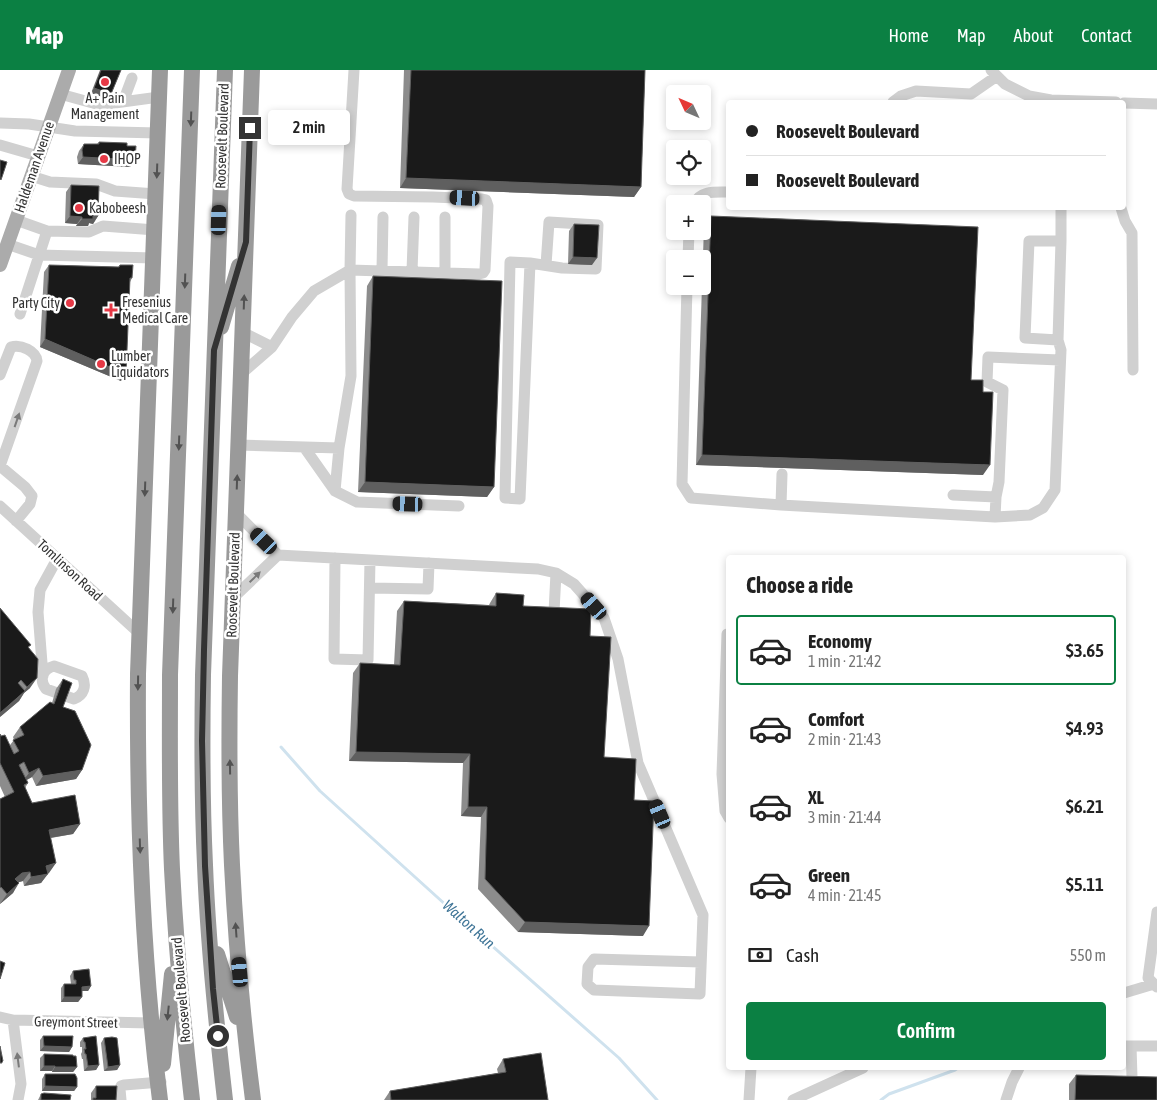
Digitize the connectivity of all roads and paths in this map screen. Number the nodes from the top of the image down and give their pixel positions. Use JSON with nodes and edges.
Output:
{"nodes":[{"id":1,"x":69,"y":70,"type":"edge"},
{"id":2,"x":160,"y":70,"type":"edge"},
{"id":3,"x":192,"y":70,"type":"edge"},
{"id":4,"x":225,"y":70,"type":"edge"},
{"id":5,"x":252,"y":70,"type":"edge"},
{"id":6,"x":354,"y":70,"type":"edge"},
{"id":7,"x":994,"y":73,"type":"edge"},
{"id":8,"x":132,"y":78,"type":"dead end"},
{"id":9,"x":60,"y":94,"type":"junction"},
{"id":10,"x":160,"y":97,"type":"junction"},
{"id":11,"x":896,"y":100,"type":"edge"},
{"id":12,"x":1055,"y":100,"type":"edge"},
{"id":13,"x":123,"y":102,"type":"junction"},
{"id":14,"x":1126,"y":103,"type":"edge"},
{"id":15,"x":1157,"y":104,"type":"edge"},
{"id":16,"x":0,"y":123,"type":"edge"},
{"id":17,"x":49,"y":127,"type":"junction"},
{"id":18,"x":158,"y":133,"type":"junction"},
{"id":19,"x":0,"y":145,"type":"edge"},
{"id":20,"x":38,"y":156,"type":"junction"},
{"id":21,"x":32,"y":176,"type":"junction"},
{"id":22,"x":726,"y":192,"type":"edge"},
{"id":23,"x":156,"y":194,"type":"junction"},
{"id":24,"x":702,"y":195,"type":"edge"},
{"id":25,"x":1061,"y":210,"type":"edge"},
{"id":26,"x":1121,"y":210,"type":"edge"},
{"id":27,"x":351,"y":215,"type":"dead end"},
{"id":28,"x":383,"y":216,"type":"dead end"},
{"id":29,"x":414,"y":217,"type":"dead end"},
{"id":30,"x":445,"y":217,"type":"dead end"},
{"id":31,"x":16,"y":220,"type":"junction"},
{"id":32,"x":155,"y":230,"type":"junction"},
{"id":33,"x":47,"y":231,"type":"junction"},
{"id":34,"x":1061,"y":241,"type":"junction"},
{"id":35,"x":246,"y":242,"type":"junction"},
{"id":36,"x":7,"y":244,"type":"junction"},
{"id":37,"x":39,"y":255,"type":"junction"},
{"id":38,"x":154,"y":258,"type":"junction"},
{"id":39,"x":530,"y":263,"type":"junction"},
{"id":40,"x":0,"y":265,"type":"edge"},
{"id":41,"x":546,"y":266,"type":"junction"},
{"id":42,"x":350,"y":270,"type":"junction"},
{"id":43,"x":382,"y":270,"type":"junction"},
{"id":44,"x":412,"y":271,"type":"junction"},
{"id":45,"x":445,"y":272,"type":"junction"},
{"id":46,"x":687,"y":295,"type":"edge"},
{"id":47,"x":20,"y":314,"type":"dead end"},
{"id":48,"x":242,"y":332,"type":"junction"},
{"id":49,"x":1058,"y":340,"type":"junction"},
{"id":50,"x":272,"y":347,"type":"junction"},
{"id":51,"x":214,"y":350,"type":"junction"},
{"id":52,"x":1060,"y":360,"type":"junction"},
{"id":53,"x":1133,"y":370,"type":"dead end"},
{"id":54,"x":241,"y":374,"type":"junction"},
{"id":55,"x":0,"y":375,"type":"edge"},
{"id":56,"x":238,"y":445,"type":"junction"},
{"id":57,"x":304,"y":447,"type":"junction"},
{"id":58,"x":339,"y":448,"type":"junction"},
{"id":59,"x":0,"y":466,"type":"edge"},
{"id":60,"x":782,"y":474,"type":"dead end"},
{"id":61,"x":335,"y":492,"type":"junction"},
{"id":62,"x":953,"y":495,"type":"dead end"},
{"id":63,"x":996,"y":497,"type":"junction"},
{"id":64,"x":781,"y":505,"type":"junction"},
{"id":65,"x":0,"y":506,"type":"edge"},
{"id":66,"x":459,"y":506,"type":"dead end"},
{"id":67,"x":236,"y":513,"type":"junction"},
{"id":68,"x":996,"y":517,"type":"junction"},
{"id":69,"x":16,"y":521,"type":"junction"},
{"id":70,"x":278,"y":555,"type":"junction"},
{"id":71,"x":335,"y":558,"type":"junction"},
{"id":72,"x":58,"y":559,"type":"junction"},
{"id":73,"x":370,"y":560,"type":"junction"},
{"id":74,"x":429,"y":563,"type":"junction"},
{"id":75,"x":556,"y":572,"type":"junction"},
{"id":76,"x":370,"y":588,"type":"junction"},
{"id":77,"x":233,"y":598,"type":"junction"},
{"id":78,"x":554,"y":612,"type":"edge"},
{"id":79,"x":140,"y":634,"type":"junction"},
{"id":80,"x":726,"y":662,"type":"edge"},
{"id":81,"x":42,"y":676,"type":"dead end"},
{"id":82,"x":726,"y":813,"type":"edge"},
{"id":83,"x":1157,"y":912,"type":"edge"},
{"id":84,"x":209,"y":928,"type":"junction"},
{"id":85,"x":176,"y":930,"type":"junction"},
{"id":86,"x":701,"y":962,"type":"junction"},
{"id":87,"x":1156,"y":985,"type":"edge"},
{"id":88,"x":1126,"y":992,"type":"edge"},
{"id":89,"x":0,"y":1018,"type":"edge"},
{"id":90,"x":13,"y":1020,"type":"junction"},
{"id":91,"x":151,"y":1024,"type":"junction"},
{"id":92,"x":1128,"y":1046,"type":"edge"},
{"id":93,"x":1157,"y":1046,"type":"edge"},
{"id":94,"x":246,"y":1048,"type":"junction"},
{"id":95,"x":751,"y":1070,"type":"edge"},
{"id":96,"x":859,"y":1070,"type":"edge"},
{"id":97,"x":1018,"y":1070,"type":"edge"},
{"id":98,"x":1132,"y":1078,"type":"edge"},
{"id":99,"x":160,"y":1090,"type":"edge"},
{"id":100,"x":18,"y":1100,"type":"edge"},
{"id":101,"x":121,"y":1100,"type":"edge"},
{"id":102,"x":192,"y":1100,"type":"edge"},
{"id":103,"x":225,"y":1100,"type":"edge"},
{"id":104,"x":252,"y":1100,"type":"edge"},
{"id":105,"x":749,"y":1100,"type":"edge"},
{"id":106,"x":793,"y":1100,"type":"edge"},
{"id":107,"x":1006,"y":1100,"type":"edge"}],
"edges":[{"from":1,"to":9,"type":"main road","name":"Haldeman Avenue"},
{"from":2,"to":10,"type":"highway"},
{"from":3,"to":85,"type":"highway","name":"Roosevelt Boulevard","one_way":true},
{"from":4,"to":51,"type":"highway","name":"Roosevelt Boulevard"},
{"from":5,"to":35,"type":"highway","name":"Roosevelt Boulevard"},
{"from":6,"to":45,"type":"street"},
{"from":7,"to":11,"type":"street"},
{"from":7,"to":12,"type":"street"},
{"from":8,"to":13,"type":"street"},
{"from":9,"to":13,"type":"street"},
{"from":9,"to":17,"type":"main road","name":"Haldeman Avenue"},
{"from":10,"to":13,"type":"street"},
{"from":10,"to":18,"type":"highway"},
{"from":14,"to":15,"type":"street"},
{"from":16,"to":17,"type":"street"},
{"from":17,"to":18,"type":"street"},
{"from":17,"to":20,"type":"main road","name":"Haldeman Avenue"},
{"from":18,"to":23,"type":"highway","one_way":true},
{"from":19,"to":20,"type":"street"},
{"from":20,"to":21,"type":"main road","name":"Haldeman Avenue"},
{"from":21,"to":23,"type":"street"},
{"from":21,"to":31,"type":"main road","name":"Haldeman Avenue"},
{"from":22,"to":24,"type":"street"},
{"from":23,"to":32,"type":"highway"},
{"from":25,"to":34,"type":"street"},
{"from":26,"to":53,"type":"street"},
{"from":27,"to":42,"type":"street"},
{"from":28,"to":43,"type":"street"},
{"from":29,"to":44,"type":"street"},
{"from":30,"to":45,"type":"street"},
{"from":31,"to":33,"type":"street"},
{"from":31,"to":36,"type":"main road","name":"Haldeman Avenue"},
{"from":32,"to":33,"type":"street"},
{"from":32,"to":38,"type":"highway"},
{"from":33,"to":37,"type":"street"},
{"from":34,"to":49,"type":"street"},
{"from":34,"to":49,"type":"street"},
{"from":48,"to":35,"type":"highway","name":"Roosevelt Boulevard","one_way":true},
{"from":35,"to":51,"type":"highway"},
{"from":36,"to":37,"type":"street"},
{"from":36,"to":40,"type":"main road","name":"Haldeman Avenue"},
{"from":37,"to":38,"type":"street"},
{"from":37,"to":47,"type":"street"},
{"from":38,"to":79,"type":"highway","one_way":true},
{"from":39,"to":39,"type":"street"},
{"from":39,"to":41,"type":"street"},
{"from":41,"to":41,"type":"street"},
{"from":42,"to":43,"type":"street"},
{"from":42,"to":50,"type":"street"},
{"from":42,"to":58,"type":"street"},
{"from":43,"to":44,"type":"street"},
{"from":44,"to":45,"type":"street"},
{"from":46,"to":64,"type":"street"},
{"from":48,"to":50,"type":"street"},
{"from":48,"to":54,"type":"highway","name":"Roosevelt Boulevard"},
{"from":49,"to":52,"type":"street"},
{"from":50,"to":54,"type":"street"},
{"from":51,"to":84,"type":"highway","name":"Roosevelt Boulevard"},
{"from":52,"to":63,"type":"street"},
{"from":52,"to":68,"type":"street"},
{"from":54,"to":56,"type":"highway","name":"Roosevelt Boulevard"},
{"from":59,"to":55,"type":"street","one_way":true},
{"from":56,"to":57,"type":"street"},
{"from":67,"to":56,"type":"highway","name":"Roosevelt Boulevard","one_way":true},
{"from":57,"to":58,"type":"street"},
{"from":57,"to":61,"type":"street"},
{"from":58,"to":61,"type":"street"},
{"from":59,"to":69,"type":"street"},
{"from":60,"to":64,"type":"street"},
{"from":61,"to":66,"type":"street"},
{"from":62,"to":63,"type":"street"},
{"from":63,"to":68,"type":"street"},
{"from":64,"to":68,"type":"street"},
{"from":65,"to":69,"type":"street","name":"Tomlinson Road"},
{"from":67,"to":70,"type":"street"},
{"from":67,"to":77,"type":"highway","name":"Roosevelt Boulevard"},
{"from":69,"to":72,"type":"street","name":"Tomlinson Road"},
{"from":70,"to":71,"type":"street"},
{"from":77,"to":70,"type":"street","one_way":true},
{"from":71,"to":73,"type":"street"},
{"from":71,"to":76,"type":"street"},
{"from":72,"to":79,"type":"street","name":"Tomlinson Road"},
{"from":72,"to":81,"type":"street"},
{"from":73,"to":74,"type":"street"},
{"from":73,"to":76,"type":"street"},
{"from":74,"to":75,"type":"street"},
{"from":74,"to":76,"type":"street"},
{"from":75,"to":78,"type":"street"},
{"from":75,"to":86,"type":"street"},
{"from":94,"to":77,"type":"highway","name":"Roosevelt Boulevard","one_way":true},
{"from":79,"to":91,"type":"highway","one_way":true},
{"from":80,"to":82,"type":"street"},
{"from":83,"to":87,"type":"street"},
{"from":84,"to":94,"type":"highway"},
{"from":84,"to":103,"type":"highway","name":"Roosevelt Boulevard"},
{"from":85,"to":99,"type":"highway","one_way":true},
{"from":85,"to":102,"type":"highway","name":"Roosevelt Boulevard"},
{"from":86,"to":86,"type":"street"},
{"from":87,"to":88,"type":"street"},
{"from":89,"to":90,"type":"street","name":"Greymont Street"},
{"from":90,"to":91,"type":"street","name":"Greymont Street"},
{"from":100,"to":90,"type":"street","one_way":true},
{"from":91,"to":99,"type":"highway"},
{"from":92,"to":93,"type":"street"},
{"from":92,"to":98,"type":"street"},
{"from":94,"to":104,"type":"highway","name":"Roosevelt Boulevard"},
{"from":95,"to":105,"type":"street"},
{"from":96,"to":106,"type":"street"},
{"from":97,"to":107,"type":"street"},
{"from":99,"to":101,"type":"street"}]}
